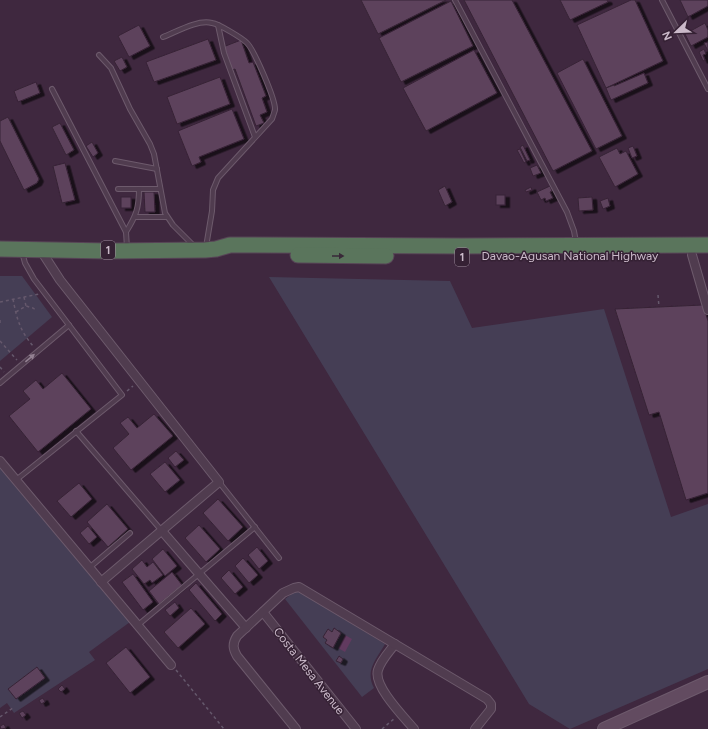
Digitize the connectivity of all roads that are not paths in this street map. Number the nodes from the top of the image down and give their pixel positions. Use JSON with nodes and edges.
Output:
{"nodes":[{"id":1,"x":455,"y":0,"type":"edge"},
{"id":2,"x":662,"y":0,"type":"edge"},
{"id":3,"x":218,"y":26,"type":"junction"},
{"id":4,"x":163,"y":37,"type":"dead end"},
{"id":5,"x":99,"y":55,"type":"dead end"},
{"id":6,"x":708,"y":89,"type":"edge"},
{"id":7,"x":52,"y":90,"type":"dead end"},
{"id":8,"x":255,"y":138,"type":"junction"},
{"id":9,"x":115,"y":161,"type":"dead end"},
{"id":10,"x":157,"y":169,"type":"junction"},
{"id":11,"x":118,"y":189,"type":"dead end"},
{"id":12,"x":139,"y":189,"type":"junction"},
{"id":13,"x":160,"y":189,"type":"junction"},
{"id":14,"x":135,"y":217,"type":"junction"},
{"id":15,"x":167,"y":217,"type":"junction"},
{"id":16,"x":126,"y":232,"type":"junction"},
{"id":17,"x":708,"y":245,"type":"edge"},
{"id":18,"x":577,"y":248,"type":"junction"},
{"id":19,"x":0,"y":249,"type":"edge"},
{"id":20,"x":22,"y":249,"type":"junction"},
{"id":21,"x":40,"y":249,"type":"junction"},
{"id":22,"x":127,"y":250,"type":"junction"},
{"id":23,"x":206,"y":250,"type":"junction"},
{"id":24,"x":462,"y":252,"type":"junction"},
{"id":25,"x":692,"y":255,"type":"junction"},
{"id":26,"x":708,"y":255,"type":"edge"},
{"id":27,"x":708,"y":310,"type":"edge"},
{"id":28,"x":69,"y":325,"type":"junction"},
{"id":29,"x":0,"y":383,"type":"edge"},
{"id":30,"x":76,"y":431,"type":"junction"},
{"id":31,"x":0,"y":461,"type":"edge"},
{"id":32,"x":16,"y":480,"type":"junction"},
{"id":33,"x":219,"y":482,"type":"junction"},
{"id":34,"x":255,"y":527,"type":"junction"},
{"id":35,"x":162,"y":531,"type":"junction"},
{"id":36,"x":130,"y":533,"type":"dead end"},
{"id":37,"x":280,"y":558,"type":"dead end"},
{"id":38,"x":89,"y":568,"type":"junction"},
{"id":39,"x":199,"y":574,"type":"junction"},
{"id":40,"x":101,"y":582,"type":"junction"},
{"id":41,"x":263,"y":612,"type":"junction"},
{"id":42,"x":138,"y":625,"type":"junction"},
{"id":43,"x":246,"y":628,"type":"junction"},
{"id":44,"x":395,"y":644,"type":"junction"},
{"id":45,"x":171,"y":665,"type":"road end"},
{"id":46,"x":708,"y":682,"type":"edge"},
{"id":47,"x":613,"y":727,"type":"edge"},
{"id":48,"x":296,"y":729,"type":"edge"},
{"id":49,"x":356,"y":729,"type":"edge"},
{"id":50,"x":414,"y":729,"type":"edge"},
{"id":51,"x":475,"y":729,"type":"edge"}],
"edges":[{"from":1,"to":18,"type":"lane"},
{"from":2,"to":6,"type":"lane"},
{"from":3,"to":4,"type":"lane"},
{"from":3,"to":8,"type":"lane"},
{"from":3,"to":8,"type":"lane"},
{"from":5,"to":10,"type":"lane"},
{"from":7,"to":16,"type":"lane"},
{"from":8,"to":23,"type":"lane"},
{"from":9,"to":10,"type":"lane"},
{"from":10,"to":13,"type":"lane"},
{"from":11,"to":12,"type":"lane"},
{"from":12,"to":13,"type":"lane"},
{"from":12,"to":14,"type":"lane"},
{"from":13,"to":15,"type":"lane"},
{"from":14,"to":15,"type":"lane"},
{"from":14,"to":16,"type":"lane"},
{"from":15,"to":23,"type":"lane"},
{"from":16,"to":22,"type":"lane"},
{"from":17,"to":18,"type":"highway","name":"Davao-Agusan National Highway","number":"1"},
{"from":18,"to":24,"type":"highway","name":"Davao-Agusan National Highway","number":"1"},
{"from":19,"to":20,"type":"highway","name":"Davao-Agusan National Highway","number":"1"},
{"from":20,"to":21,"type":"highway","name":"Davao-Agusan National Highway","number":"1"},
{"from":20,"to":28,"type":"lane"},
{"from":21,"to":22,"type":"highway","name":"Davao-Agusan National Highway","number":"1"},
{"from":21,"to":33,"type":"street"},
{"from":22,"to":23,"type":"highway","name":"Davao-Agusan National Highway","number":"1"},
{"from":23,"to":24,"type":"highway","name":"Davao-Agusan National Highway","number":"1"},
{"from":24,"to":25,"type":"highway","name":"Davao-Agusan National Highway","number":"1"},
{"from":25,"to":26,"type":"highway","name":"Davao-Agusan National Highway","number":"1"},
{"from":25,"to":27,"type":"street"},
{"from":29,"to":28,"type":"lane","one_way":true},
{"from":28,"to":30,"type":"lane"},
{"from":30,"to":32,"type":"lane"},
{"from":30,"to":35,"type":"lane"},
{"from":31,"to":32,"type":"street"},
{"from":32,"to":38,"type":"street"},
{"from":33,"to":34,"type":"lane"},
{"from":33,"to":35,"type":"street"},
{"from":34,"to":37,"type":"lane"},
{"from":34,"to":39,"type":"lane"},
{"from":35,"to":39,"type":"street"},
{"from":35,"to":40,"type":"street"},
{"from":36,"to":38,"type":"lane"},
{"from":38,"to":40,"type":"street"},
{"from":39,"to":42,"type":"lane"},
{"from":39,"to":43,"type":"street"},
{"from":40,"to":42,"type":"street"},
{"from":41,"to":43,"type":"street"},
{"from":41,"to":44,"type":"street"},
{"from":41,"to":49,"type":"street","name":"Costa Mesa Avenue"},
{"from":42,"to":45,"type":"street"},
{"from":43,"to":48,"type":"street"},
{"from":44,"to":50,"type":"street"},
{"from":44,"to":51,"type":"street"},
{"from":46,"to":47,"type":"main road"}]}
